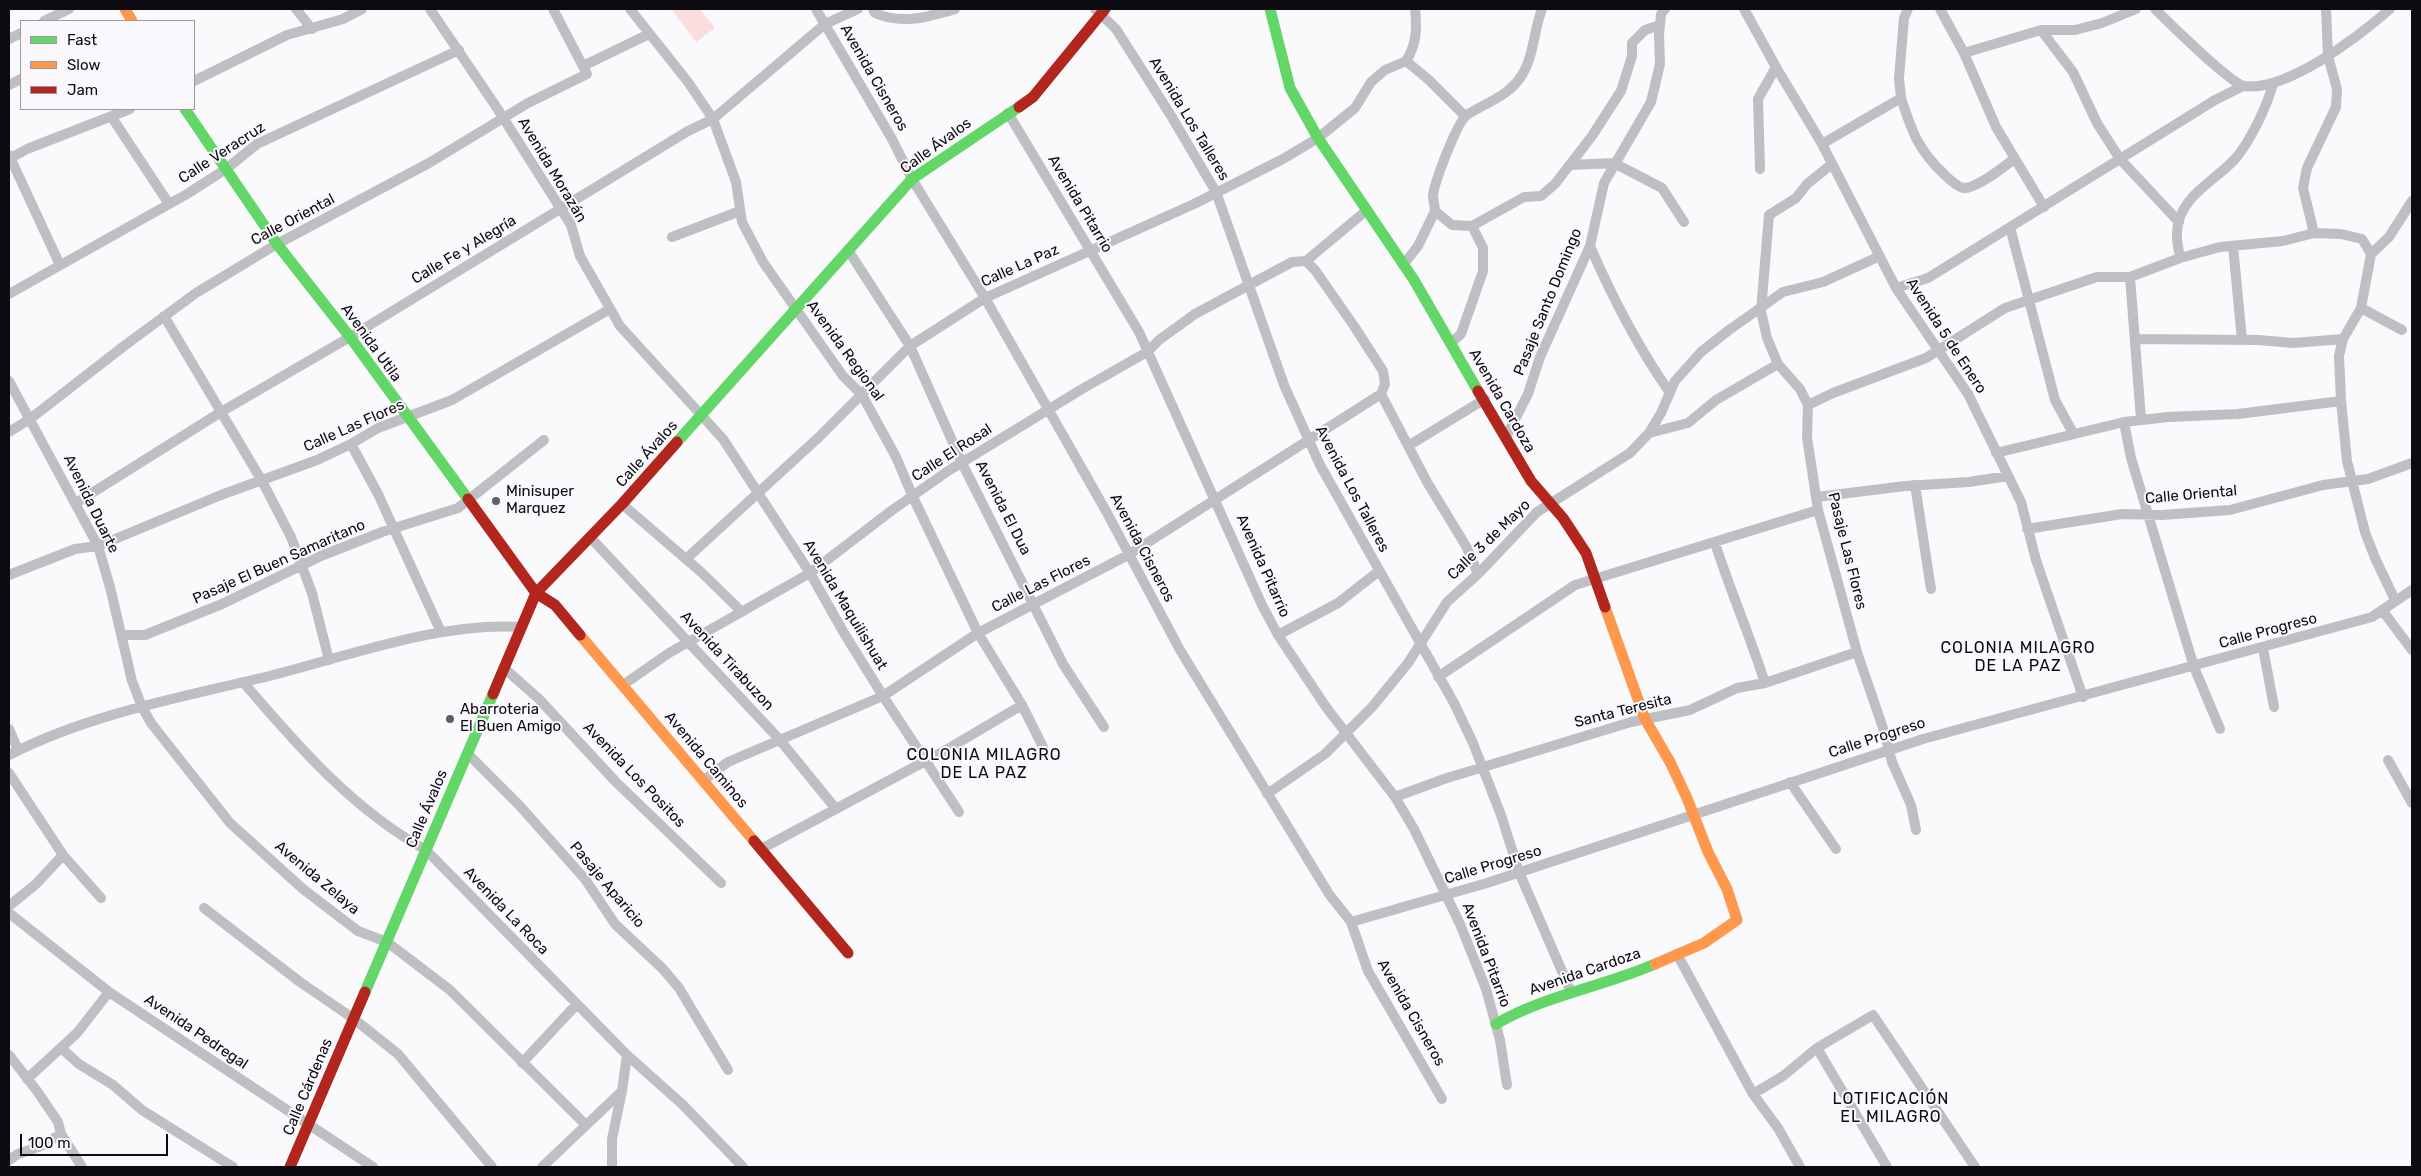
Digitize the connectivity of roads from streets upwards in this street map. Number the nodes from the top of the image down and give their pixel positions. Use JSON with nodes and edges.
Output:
{"nodes":[{"id":1,"x":69,"y":9,"type":"edge"},
{"id":2,"x":125,"y":9,"type":"edge"},
{"id":3,"x":296,"y":9,"type":"edge"},
{"id":4,"x":362,"y":9,"type":"edge"},
{"id":5,"x":430,"y":9,"type":"edge"},
{"id":6,"x":552,"y":9,"type":"edge"},
{"id":7,"x":630,"y":9,"type":"edge"},
{"id":8,"x":816,"y":9,"type":"edge"},
{"id":9,"x":858,"y":9,"type":"edge"},
{"id":10,"x":873,"y":9,"type":"edge"},
{"id":11,"x":955,"y":9,"type":"edge"},
{"id":12,"x":1270,"y":9,"type":"edge"},
{"id":13,"x":1415,"y":9,"type":"edge"},
{"id":14,"x":1542,"y":9,"type":"edge"},
{"id":15,"x":1665,"y":9,"type":"edge"},
{"id":16,"x":1744,"y":9,"type":"edge"},
{"id":17,"x":1908,"y":9,"type":"edge"},
{"id":18,"x":1940,"y":9,"type":"edge"},
{"id":19,"x":2136,"y":9,"type":"edge"},
{"id":20,"x":2155,"y":9,"type":"edge"},
{"id":21,"x":2326,"y":9,"type":"edge"},
{"id":22,"x":2390,"y":9,"type":"edge"},
{"id":23,"x":1100,"y":11,"type":"edge"},
{"id":24,"x":2125,"y":11,"type":"edge"},
{"id":25,"x":46,"y":20,"type":"edge"},
{"id":26,"x":131,"y":20,"type":"edge"},
{"id":27,"x":825,"y":24,"type":"junction"},
{"id":28,"x":1660,"y":25,"type":"junction"},
{"id":29,"x":312,"y":29,"type":"junction"},
{"id":30,"x":2041,"y":30,"type":"junction"},
{"id":31,"x":649,"y":34,"type":"junction"},
{"id":32,"x":459,"y":50,"type":"junction"},
{"id":33,"x":1964,"y":53,"type":"junction"},
{"id":34,"x":2328,"y":56,"type":"junction"},
{"id":35,"x":1409,"y":63,"type":"junction"},
{"id":36,"x":1776,"y":67,"type":"junction"},
{"id":37,"x":585,"y":70,"type":"junction"},
{"id":38,"x":195,"y":80,"type":"edge"},
{"id":39,"x":2273,"y":84,"type":"junction"},
{"id":40,"x":2243,"y":86,"type":"junction"},
{"id":41,"x":1901,"y":98,"type":"junction"},
{"id":42,"x":127,"y":110,"type":"edge"},
{"id":43,"x":186,"y":110,"type":"edge"},
{"id":44,"x":1008,"y":113,"type":"junction"},
{"id":45,"x":111,"y":116,"type":"junction"},
{"id":46,"x":1465,"y":116,"type":"junction"},
{"id":47,"x":503,"y":117,"type":"junction"},
{"id":48,"x":713,"y":119,"type":"junction"},
{"id":49,"x":1318,"y":138,"type":"junction"},
{"id":50,"x":1822,"y":144,"type":"junction"},
{"id":51,"x":9,"y":157,"type":"edge"},
{"id":52,"x":2014,"y":159,"type":"junction"},
{"id":53,"x":2120,"y":159,"type":"junction"},
{"id":54,"x":1614,"y":163,"type":"junction"},
{"id":55,"x":1832,"y":164,"type":"junction"},
{"id":56,"x":1570,"y":165,"type":"junction"},
{"id":57,"x":1760,"y":168,"type":"dead end"},
{"id":58,"x":226,"y":169,"type":"junction"},
{"id":59,"x":912,"y":179,"type":"junction"},
{"id":60,"x":1216,"y":192,"type":"junction"},
{"id":61,"x":2412,"y":201,"type":"edge"},
{"id":62,"x":169,"y":204,"type":"junction"},
{"id":63,"x":2044,"y":207,"type":"junction"},
{"id":64,"x":561,"y":208,"type":"junction"},
{"id":65,"x":1367,"y":210,"type":"junction"},
{"id":66,"x":740,"y":211,"type":"junction"},
{"id":67,"x":1435,"y":211,"type":"junction"},
{"id":68,"x":2410,"y":214,"type":"edge"},
{"id":69,"x":1684,"y":222,"type":"dead end"},
{"id":70,"x":2179,"y":222,"type":"junction"},
{"id":71,"x":1472,"y":226,"type":"junction"},
{"id":72,"x":2010,"y":227,"type":"junction"},
{"id":73,"x":2314,"y":233,"type":"junction"},
{"id":74,"x":672,"y":237,"type":"dead end"},
{"id":75,"x":277,"y":244,"type":"junction"},
{"id":76,"x":1590,"y":246,"type":"junction"},
{"id":77,"x":2232,"y":246,"type":"junction"},
{"id":78,"x":848,"y":250,"type":"junction"},
{"id":79,"x":1091,"y":251,"type":"junction"},
{"id":80,"x":2371,"y":254,"type":"junction"},
{"id":81,"x":1880,"y":256,"type":"junction"},
{"id":82,"x":2180,"y":258,"type":"junction"},
{"id":83,"x":1306,"y":261,"type":"junction"},
{"id":84,"x":60,"y":265,"type":"junction"},
{"id":85,"x":1404,"y":265,"type":"junction"},
{"id":86,"x":2130,"y":277,"type":"junction"},
{"id":87,"x":1250,"y":283,"type":"junction"},
{"id":88,"x":1896,"y":288,"type":"junction"},
{"id":89,"x":9,"y":294,"type":"edge"},
{"id":90,"x":985,"y":298,"type":"junction"},
{"id":91,"x":2028,"y":299,"type":"junction"},
{"id":92,"x":1761,"y":307,"type":"junction"},
{"id":93,"x":2362,"y":308,"type":"junction"},
{"id":94,"x":610,"y":309,"type":"junction"},
{"id":95,"x":797,"y":310,"type":"junction"},
{"id":96,"x":164,"y":316,"type":"junction"},
{"id":97,"x":2402,"y":330,"type":"dead end"},
{"id":98,"x":350,"y":337,"type":"junction"},
{"id":99,"x":2135,"y":339,"type":"junction"},
{"id":100,"x":2343,"y":339,"type":"junction"},
{"id":101,"x":2242,"y":340,"type":"junction"},
{"id":102,"x":1451,"y":343,"type":"junction"},
{"id":103,"x":910,"y":346,"type":"junction"},
{"id":104,"x":1938,"y":351,"type":"junction"},
{"id":105,"x":1148,"y":352,"type":"junction"},
{"id":106,"x":1778,"y":364,"type":"junction"},
{"id":107,"x":9,"y":381,"type":"edge"},
{"id":108,"x":1670,"y":393,"type":"junction"},
{"id":109,"x":1381,"y":394,"type":"junction"},
{"id":110,"x":862,"y":396,"type":"junction"},
{"id":111,"x":1485,"y":399,"type":"junction"},
{"id":112,"x":2341,"y":401,"type":"junction"},
{"id":113,"x":1808,"y":405,"type":"junction"},
{"id":114,"x":1047,"y":411,"type":"junction"},
{"id":115,"x":221,"y":412,"type":"junction"},
{"id":116,"x":702,"y":416,"type":"junction"},
{"id":117,"x":407,"y":418,"type":"junction"},
{"id":118,"x":30,"y":419,"type":"junction"},
{"id":119,"x":2142,"y":419,"type":"junction"},
{"id":120,"x":2124,"y":422,"type":"junction"},
{"id":121,"x":9,"y":432,"type":"edge"},
{"id":122,"x":1649,"y":433,"type":"junction"},
{"id":123,"x":2073,"y":433,"type":"junction"},
{"id":124,"x":1506,"y":437,"type":"junction"},
{"id":125,"x":544,"y":440,"type":"dead end"},
{"id":126,"x":1309,"y":441,"type":"junction"},
{"id":127,"x":351,"y":444,"type":"junction"},
{"id":128,"x":1408,"y":446,"type":"junction"},
{"id":129,"x":1996,"y":453,"type":"junction"},
{"id":130,"x":962,"y":463,"type":"junction"},
{"id":131,"x":2412,"y":463,"type":"edge"},
{"id":132,"x":2008,"y":476,"type":"junction"},
{"id":133,"x":262,"y":481,"type":"junction"},
{"id":134,"x":2352,"y":481,"type":"junction"},
{"id":135,"x":1915,"y":485,"type":"junction"},
{"id":136,"x":759,"y":493,"type":"junction"},
{"id":137,"x":913,"y":497,"type":"junction"},
{"id":138,"x":1817,"y":498,"type":"junction"},
{"id":139,"x":470,"y":499,"type":"junction"},
{"id":140,"x":1216,"y":500,"type":"junction"},
{"id":141,"x":76,"y":503,"type":"junction"},
{"id":142,"x":622,"y":504,"type":"junction"},
{"id":143,"x":1551,"y":504,"type":"junction"},
{"id":144,"x":1818,"y":510,"type":"junction"},
{"id":145,"x":2149,"y":515,"type":"junction"},
{"id":146,"x":394,"y":528,"type":"junction"},
{"id":147,"x":2027,"y":529,"type":"junction"},
{"id":148,"x":590,"y":537,"type":"junction"},
{"id":149,"x":1715,"y":543,"type":"junction"},
{"id":150,"x":98,"y":546,"type":"junction"},
{"id":151,"x":1128,"y":555,"type":"junction"},
{"id":152,"x":686,"y":559,"type":"junction"},
{"id":153,"x":301,"y":566,"type":"junction"},
{"id":154,"x":1379,"y":571,"type":"junction"},
{"id":155,"x":810,"y":573,"type":"junction"},
{"id":156,"x":1478,"y":574,"type":"junction"},
{"id":157,"x":9,"y":575,"type":"edge"},
{"id":158,"x":1594,"y":579,"type":"junction"},
{"id":159,"x":1931,"y":589,"type":"dead end"},
{"id":160,"x":2412,"y":590,"type":"edge"},
{"id":161,"x":536,"y":593,"type":"junction"},
{"id":162,"x":2395,"y":600,"type":"junction"},
{"id":163,"x":1035,"y":604,"type":"junction"},
{"id":164,"x":2382,"y":610,"type":"junction"},
{"id":165,"x":742,"y":612,"type":"junction"},
{"id":166,"x":521,"y":627,"type":"junction"},
{"id":167,"x":440,"y":632,"type":"junction"},
{"id":168,"x":978,"y":633,"type":"junction"},
{"id":169,"x":122,"y":635,"type":"junction"},
{"id":170,"x":1278,"y":635,"type":"junction"},
{"id":171,"x":690,"y":643,"type":"junction"},
{"id":172,"x":1419,"y":644,"type":"junction"},
{"id":173,"x":2263,"y":648,"type":"junction"},
{"id":174,"x":2412,"y":650,"type":"edge"},
{"id":175,"x":1857,"y":652,"type":"junction"},
{"id":176,"x":329,"y":660,"type":"junction"},
{"id":177,"x":2194,"y":667,"type":"junction"},
{"id":178,"x":504,"y":668,"type":"junction"},
{"id":179,"x":1438,"y":677,"type":"junction"},
{"id":180,"x":243,"y":682,"type":"junction"},
{"id":181,"x":1765,"y":683,"type":"junction"},
{"id":182,"x":622,"y":685,"type":"junction"},
{"id":183,"x":883,"y":696,"type":"junction"},
{"id":184,"x":2083,"y":697,"type":"junction"},
{"id":185,"x":1022,"y":705,"type":"junction"},
{"id":186,"x":142,"y":706,"type":"junction"},
{"id":187,"x":2274,"y":707,"type":"dead end"},
{"id":188,"x":1645,"y":719,"type":"junction"},
{"id":189,"x":1104,"y":727,"type":"dead end"},
{"id":190,"x":9,"y":729,"type":"edge"},
{"id":191,"x":2220,"y":729,"type":"dead end"},
{"id":192,"x":1346,"y":734,"type":"junction"},
{"id":193,"x":779,"y":739,"type":"junction"},
{"id":194,"x":1043,"y":747,"type":"dead end"},
{"id":195,"x":1889,"y":749,"type":"junction"},
{"id":196,"x":13,"y":753,"type":"edge"},
{"id":197,"x":467,"y":753,"type":"junction"},
{"id":198,"x":2388,"y":760,"type":"dead end"},
{"id":199,"x":926,"y":761,"type":"junction"},
{"id":200,"x":1482,"y":767,"type":"junction"},
{"id":201,"x":9,"y":773,"type":"edge"},
{"id":202,"x":704,"y":780,"type":"junction"},
{"id":203,"x":1790,"y":782,"type":"junction"},
{"id":204,"x":1267,"y":794,"type":"junction"},
{"id":205,"x":1394,"y":798,"type":"junction"},
{"id":206,"x":2412,"y":803,"type":"edge"},
{"id":207,"x":836,"y":809,"type":"junction"},
{"id":208,"x":959,"y":812,"type":"dead end"},
{"id":209,"x":1694,"y":815,"type":"junction"},
{"id":210,"x":1916,"y":830,"type":"dead end"},
{"id":211,"x":761,"y":849,"type":"junction"},
{"id":212,"x":1836,"y":849,"type":"dead end"},
{"id":213,"x":426,"y":850,"type":"junction"},
{"id":214,"x":63,"y":855,"type":"junction"},
{"id":215,"x":1519,"y":872,"type":"junction"},
{"id":216,"x":721,"y":883,"type":"dead end"},
{"id":217,"x":1446,"y":895,"type":"junction"},
{"id":218,"x":101,"y":898,"type":"dead end"},
{"id":219,"x":9,"y":906,"type":"edge"},
{"id":220,"x":204,"y":908,"type":"dead end"},
{"id":221,"x":9,"y":913,"type":"edge"},
{"id":222,"x":1351,"y":922,"type":"junction"},
{"id":223,"x":387,"y":942,"type":"junction"},
{"id":224,"x":848,"y":953,"type":"dead end"},
{"id":225,"x":1677,"y":954,"type":"junction"},
{"id":226,"x":109,"y":992,"type":"junction"},
{"id":227,"x":1571,"y":992,"type":"junction"},
{"id":228,"x":577,"y":1004,"type":"junction"},
{"id":229,"x":354,"y":1019,"type":"junction"},
{"id":230,"x":1496,"y":1024,"type":"junction"},
{"id":231,"x":60,"y":1048,"type":"junction"},
{"id":232,"x":1817,"y":1048,"type":"junction"},
{"id":233,"x":9,"y":1055,"type":"edge"},
{"id":234,"x":627,"y":1055,"type":"junction"},
{"id":235,"x":522,"y":1063,"type":"junction"},
{"id":236,"x":728,"y":1070,"type":"dead end"},
{"id":237,"x":28,"y":1079,"type":"junction"},
{"id":238,"x":1507,"y":1085,"type":"dead end"},
{"id":239,"x":622,"y":1091,"type":"junction"},
{"id":240,"x":1753,"y":1094,"type":"junction"},
{"id":241,"x":1442,"y":1099,"type":"dead end"},
{"id":242,"x":309,"y":1125,"type":"junction"},
{"id":243,"x":586,"y":1125,"type":"junction"},
{"id":244,"x":61,"y":1134,"type":"junction"},
{"id":245,"x":9,"y":1160,"type":"edge"},
{"id":246,"x":82,"y":1167,"type":"edge"},
{"id":247,"x":233,"y":1167,"type":"edge"},
{"id":248,"x":290,"y":1167,"type":"edge"},
{"id":249,"x":373,"y":1167,"type":"edge"},
{"id":250,"x":492,"y":1167,"type":"edge"},
{"id":251,"x":542,"y":1167,"type":"edge"},
{"id":252,"x":612,"y":1167,"type":"edge"},
{"id":253,"x":743,"y":1167,"type":"edge"},
{"id":254,"x":1800,"y":1167,"type":"edge"},
{"id":255,"x":1887,"y":1167,"type":"edge"},
{"id":256,"x":1975,"y":1167,"type":"edge"}],
"edges":[{"from":1,"to":25,"type":"street"},
{"from":2,"to":26,"type":"street"},
{"from":3,"to":29,"type":"street"},
{"from":4,"to":29,"type":"street"},
{"from":5,"to":32,"type":"street","name":"Avenida Morazán"},
{"from":6,"to":37,"type":"street"},
{"from":7,"to":31,"type":"street","name":"Avenida Regional"},
{"from":8,"to":27,"type":"street","name":"Avenida Cisneros"},
{"from":9,"to":27,"type":"street","name":"Calle Fe y Alegría"},
{"from":10,"to":11,"type":"street"},
{"from":12,"to":49,"type":"street","name":"Avenida Cardoza"},
{"from":13,"to":35,"type":"street"},
{"from":14,"to":46,"type":"street"},
{"from":15,"to":28,"type":"street","name":"Pasaje Santo Domingo"},
{"from":16,"to":36,"type":"street","name":"Avenida 5 de Enero"},
{"from":17,"to":41,"type":"street"},
{"from":18,"to":33,"type":"street"},
{"from":19,"to":24,"type":"street"},
{"from":20,"to":40,"type":"street"},
{"from":21,"to":34,"type":"street"},
{"from":22,"to":34,"type":"street"},
{"from":23,"to":44,"type":"street","name":"Calle Ávalos"},
{"from":23,"to":60,"type":"street","name":"Avenida Los Talleres"},
{"from":24,"to":30,"type":"street"},
{"from":27,"to":48,"type":"street","name":"Calle Fe y Alegría"},
{"from":27,"to":59,"type":"street","name":"Avenida Cisneros"},
{"from":28,"to":54,"type":"street","name":"Pasaje Santo Domingo"},
{"from":28,"to":56,"type":"street"},
{"from":29,"to":38,"type":"street"},
{"from":30,"to":33,"type":"street"},
{"from":30,"to":53,"type":"street"},
{"from":31,"to":37,"type":"street","name":"Calle Oriental"},
{"from":31,"to":48,"type":"street","name":"Avenida Regional"},
{"from":32,"to":47,"type":"street","name":"Avenida Morazán"},
{"from":32,"to":58,"type":"street","name":"Calle Veracruz"},
{"from":33,"to":52,"type":"street"},
{"from":34,"to":39,"type":"street"},
{"from":34,"to":73,"type":"street"},
{"from":35,"to":46,"type":"street"},
{"from":35,"to":49,"type":"street","name":"Calle La Paz"},
{"from":36,"to":50,"type":"street","name":"Avenida 5 de Enero"},
{"from":36,"to":57,"type":"street"},
{"from":37,"to":47,"type":"street","name":"Calle Oriental"},
{"from":39,"to":40,"type":"street"},
{"from":39,"to":70,"type":"street"},
{"from":40,"to":53,"type":"street"},
{"from":41,"to":50,"type":"street"},
{"from":41,"to":52,"type":"street"},
{"from":42,"to":45,"type":"street"},
{"from":43,"to":58,"type":"street","name":"Avenida Utila"},
{"from":44,"to":59,"type":"street","name":"Calle Ávalos"},
{"from":44,"to":79,"type":"street","name":"Avenida Pitarrio"},
{"from":45,"to":51,"type":"street"},
{"from":45,"to":62,"type":"street"},
{"from":46,"to":67,"type":"street"},
{"from":47,"to":64,"type":"street","name":"Avenida Morazán"},
{"from":47,"to":75,"type":"street","name":"Calle Oriental"},
{"from":48,"to":64,"type":"street","name":"Calle Fe y Alegría"},
{"from":48,"to":66,"type":"street","name":"Avenida Regional"},
{"from":49,"to":60,"type":"street","name":"Calle La Paz"},
{"from":49,"to":65,"type":"street","name":"Avenida Cardoza"},
{"from":50,"to":55,"type":"street","name":"Avenida 5 de Enero"},
{"from":51,"to":84,"type":"street"},
{"from":52,"to":63,"type":"street"},
{"from":53,"to":63,"type":"street"},
{"from":53,"to":70,"type":"street"},
{"from":54,"to":56,"type":"street"},
{"from":54,"to":69,"type":"street"},
{"from":54,"to":76,"type":"street","name":"Pasaje Santo Domingo"},
{"from":55,"to":81,"type":"street","name":"Avenida 5 de Enero"},
{"from":55,"to":92,"type":"street"},
{"from":56,"to":71,"type":"street"},
{"from":58,"to":62,"type":"street","name":"Calle Veracruz"},
{"from":58,"to":75,"type":"street","name":"Avenida Utila"},
{"from":59,"to":78,"type":"street","name":"Calle Ávalos"},
{"from":59,"to":90,"type":"street","name":"Avenida Cisneros"},
{"from":60,"to":79,"type":"street","name":"Calle La Paz"},
{"from":60,"to":87,"type":"street","name":"Avenida Los Talleres"},
{"from":61,"to":68,"type":"street"},
{"from":62,"to":84,"type":"street","name":"Calle Veracruz"},
{"from":63,"to":72,"type":"street"},
{"from":64,"to":94,"type":"street","name":"Avenida Morazán"},
{"from":64,"to":98,"type":"street","name":"Calle Fe y Alegría"},
{"from":65,"to":83,"type":"street"},
{"from":65,"to":85,"type":"street","name":"Avenida Cardoza"},
{"from":66,"to":74,"type":"street"},
{"from":66,"to":95,"type":"street","name":"Avenida Regional"},
{"from":67,"to":71,"type":"street"},
{"from":67,"to":85,"type":"street"},
{"from":68,"to":80,"type":"street"},
{"from":70,"to":82,"type":"street"},
{"from":71,"to":102,"type":"street"},
{"from":72,"to":88,"type":"street"},
{"from":72,"to":91,"type":"street"},
{"from":73,"to":77,"type":"street"},
{"from":73,"to":80,"type":"street"},
{"from":75,"to":96,"type":"street","name":"Calle Oriental"},
{"from":75,"to":98,"type":"street","name":"Avenida Utila"},
{"from":76,"to":108,"type":"street"},
{"from":76,"to":124,"type":"street","name":"Pasaje Santo Domingo"},
{"from":77,"to":82,"type":"street"},
{"from":77,"to":101,"type":"street"},
{"from":78,"to":95,"type":"street","name":"Calle Ávalos"},
{"from":78,"to":103,"type":"street","name":"Avenida El Dua"},
{"from":79,"to":90,"type":"street","name":"Calle La Paz"},
{"from":79,"to":105,"type":"street","name":"Avenida Pitarrio"},
{"from":80,"to":93,"type":"street"},
{"from":81,"to":88,"type":"street","name":"Avenida 5 de Enero"},
{"from":81,"to":92,"type":"street","name":"Calle 3 de Mayo"},
{"from":82,"to":86,"type":"street"},
{"from":83,"to":87,"type":"street","name":"Calle El Rosal"},
{"from":83,"to":109,"type":"street"},
{"from":84,"to":89,"type":"street","name":"Calle Veracruz"},
{"from":85,"to":102,"type":"street","name":"Avenida Cardoza"},
{"from":86,"to":91,"type":"street"},
{"from":86,"to":99,"type":"street"},
{"from":87,"to":105,"type":"street","name":"Calle El Rosal"},
{"from":87,"to":126,"type":"street","name":"Avenida Los Talleres"},
{"from":88,"to":104,"type":"street","name":"Avenida 5 de Enero"},
{"from":90,"to":103,"type":"street","name":"Calle La Paz"},
{"from":90,"to":114,"type":"street","name":"Avenida Cisneros"},
{"from":91,"to":104,"type":"street"},
{"from":91,"to":123,"type":"street"},
{"from":92,"to":106,"type":"street"},
{"from":92,"to":108,"type":"street","name":"Calle 3 de Mayo"},
{"from":93,"to":97,"type":"street"},
{"from":93,"to":100,"type":"street"},
{"from":94,"to":116,"type":"street","name":"Avenida Morazán"},
{"from":94,"to":117,"type":"street","name":"Calle Las Flores"},
{"from":95,"to":110,"type":"street","name":"Avenida Regional"},
{"from":95,"to":116,"type":"street","name":"Calle Ávalos"},
{"from":96,"to":115,"type":"street"},
{"from":96,"to":118,"type":"street","name":"Calle Oriental"},
{"from":98,"to":115,"type":"street","name":"Calle Fe y Alegría"},
{"from":98,"to":117,"type":"street","name":"Avenida Utila"},
{"from":99,"to":101,"type":"street"},
{"from":99,"to":119,"type":"street"},
{"from":100,"to":101,"type":"street"},
{"from":100,"to":112,"type":"street"},
{"from":102,"to":111,"type":"street","name":"Avenida Cardoza"},
{"from":103,"to":110,"type":"street","name":"Calle La Paz"},
{"from":103,"to":130,"type":"street","name":"Avenida El Dua"},
{"from":104,"to":113,"type":"street"},
{"from":104,"to":129,"type":"street","name":"Avenida 5 de Enero"},
{"from":105,"to":114,"type":"street","name":"Calle El Rosal"},
{"from":105,"to":140,"type":"street","name":"Avenida Pitarrio"},
{"from":106,"to":113,"type":"street"},
{"from":106,"to":122,"type":"street"},
{"from":107,"to":118,"type":"street","name":"Avenida Duarte"},
{"from":108,"to":122,"type":"street","name":"Calle 3 de Mayo"},
{"from":109,"to":126,"type":"street","name":"Calle Las Flores"},
{"from":109,"to":128,"type":"street"},
{"from":110,"to":136,"type":"street","name":"Calle La Paz"},
{"from":110,"to":137,"type":"street","name":"Avenida Regional"},
{"from":111,"to":124,"type":"street","name":"Avenida Cardoza"},
{"from":111,"to":128,"type":"street"},
{"from":112,"to":119,"type":"street"},
{"from":112,"to":134,"type":"street"},
{"from":113,"to":138,"type":"street","name":"Pasaje Las Flores"},
{"from":114,"to":130,"type":"street","name":"Calle El Rosal"},
{"from":114,"to":151,"type":"street","name":"Avenida Cisneros"},
{"from":115,"to":133,"type":"street"},
{"from":115,"to":141,"type":"street","name":"Calle Fe y Alegría"},
{"from":116,"to":136,"type":"street","name":"Avenida Maquilishuat"},
{"from":116,"to":142,"type":"street","name":"Calle Ávalos"},
{"from":117,"to":127,"type":"street","name":"Calle Las Flores"},
{"from":117,"to":139,"type":"street","name":"Avenida Utila"},
{"from":118,"to":121,"type":"street","name":"Calle Oriental"},
{"from":118,"to":141,"type":"street","name":"Avenida Duarte"},
{"from":119,"to":120,"type":"street"},
{"from":120,"to":123,"type":"street"},
{"from":120,"to":145,"type":"street"},
{"from":122,"to":143,"type":"street","name":"Calle 3 de Mayo"},
{"from":123,"to":129,"type":"street"},
{"from":124,"to":143,"type":"street","name":"Avenida Cardoza"},
{"from":125,"to":139,"type":"street","name":"Pasaje El Buen Samaritano"},
{"from":126,"to":140,"type":"street","name":"Calle Las Flores"},
{"from":126,"to":154,"type":"street","name":"Avenida Los Talleres"},
{"from":127,"to":133,"type":"street","name":"Calle Las Flores"},
{"from":127,"to":146,"type":"street"},
{"from":128,"to":156,"type":"street"},
{"from":129,"to":132,"type":"street","name":"Avenida 5 de Enero"},
{"from":130,"to":137,"type":"street","name":"Calle El Rosal"},
{"from":130,"to":163,"type":"street","name":"Avenida El Dua"},
{"from":131,"to":134,"type":"street","name":"Calle Oriental"},
{"from":132,"to":135,"type":"street"},
{"from":132,"to":147,"type":"street","name":"Avenida 5 de Enero"},
{"from":133,"to":150,"type":"street","name":"Calle Las Flores"},
{"from":133,"to":153,"type":"street"},
{"from":134,"to":145,"type":"street","name":"Calle Oriental"},
{"from":134,"to":162,"type":"street"},
{"from":135,"to":138,"type":"street"},
{"from":135,"to":159,"type":"street"},
{"from":136,"to":152,"type":"street","name":"Calle La Paz"},
{"from":136,"to":155,"type":"street","name":"Avenida Maquilishuat"},
{"from":137,"to":155,"type":"street","name":"Calle El Rosal"},
{"from":137,"to":168,"type":"street","name":"Avenida Regional"},
{"from":138,"to":144,"type":"street","name":"Pasaje Las Flores"},
{"from":139,"to":146,"type":"street","name":"Pasaje El Buen Samaritano"},
{"from":139,"to":161,"type":"street","name":"Avenida Utila"},
{"from":140,"to":151,"type":"street","name":"Calle Las Flores"},
{"from":140,"to":170,"type":"street","name":"Avenida Pitarrio"},
{"from":141,"to":150,"type":"street","name":"Avenida Duarte"},
{"from":142,"to":148,"type":"street","name":"Calle Ávalos"},
{"from":142,"to":152,"type":"street"},
{"from":143,"to":156,"type":"street","name":"Calle 3 de Mayo"},
{"from":143,"to":158,"type":"street","name":"Avenida Cardoza"},
{"from":144,"to":149,"type":"street"},
{"from":144,"to":175,"type":"street","name":"Pasaje Las Flores"},
{"from":145,"to":147,"type":"street","name":"Calle Oriental"},
{"from":145,"to":177,"type":"street"},
{"from":146,"to":153,"type":"street","name":"Pasaje El Buen Samaritano"},
{"from":146,"to":167,"type":"street"},
{"from":147,"to":184,"type":"street","name":"Avenida 5 de Enero"},
{"from":148,"to":161,"type":"street","name":"Calle Ávalos"},
{"from":148,"to":171,"type":"street","name":"Avenida Tirabuzon"},
{"from":149,"to":158,"type":"street"},
{"from":149,"to":181,"type":"street"},
{"from":150,"to":157,"type":"street","name":"Calle Las Flores"},
{"from":150,"to":169,"type":"street","name":"Avenida Duarte"},
{"from":151,"to":163,"type":"street","name":"Calle Las Flores"},
{"from":151,"to":204,"type":"street","name":"Avenida Cisneros"},
{"from":152,"to":165,"type":"street"},
{"from":153,"to":169,"type":"street","name":"Pasaje El Buen Samaritano"},
{"from":153,"to":176,"type":"street"},
{"from":154,"to":170,"type":"street"},
{"from":154,"to":172,"type":"street","name":"Avenida Los Talleres"},
{"from":155,"to":165,"type":"street","name":"Calle El Rosal"},
{"from":155,"to":183,"type":"street","name":"Avenida Maquilishuat"},
{"from":156,"to":172,"type":"street","name":"Calle 3 de Mayo"},
{"from":158,"to":179,"type":"street"},
{"from":158,"to":188,"type":"street","name":"Avenida Cardoza"},
{"from":160,"to":162,"type":"street","name":"Calle Progreso"},
{"from":161,"to":166,"type":"street","name":"Calle Ávalos"},
{"from":161,"to":182,"type":"street","name":"Avenida Caminos"},
{"from":162,"to":164,"type":"street","name":"Calle Progreso"},
{"from":163,"to":168,"type":"street","name":"Calle Las Flores"},
{"from":163,"to":189,"type":"street","name":"Avenida El Dua"},
{"from":164,"to":173,"type":"street","name":"Calle Progreso"},
{"from":164,"to":174,"type":"street"},
{"from":165,"to":171,"type":"street","name":"Calle El Rosal"},
{"from":166,"to":167,"type":"street"},
{"from":166,"to":178,"type":"street","name":"Calle Ávalos"},
{"from":167,"to":176,"type":"street"},
{"from":168,"to":183,"type":"street","name":"Calle Las Flores"},
{"from":168,"to":185,"type":"street","name":"Avenida Regional"},
{"from":169,"to":186,"type":"street","name":"Avenida Duarte"},
{"from":170,"to":192,"type":"street","name":"Avenida Pitarrio"},
{"from":171,"to":182,"type":"street","name":"Calle El Rosal"},
{"from":171,"to":193,"type":"street","name":"Avenida Tirabuzon"},
{"from":172,"to":179,"type":"street","name":"Avenida Los Talleres"},
{"from":172,"to":192,"type":"street","name":"Calle 3 de Mayo"},
{"from":173,"to":177,"type":"street","name":"Calle Progreso"},
{"from":173,"to":187,"type":"street"},
{"from":175,"to":181,"type":"street","name":"Santa Teresita"},
{"from":175,"to":195,"type":"street","name":"Pasaje Las Flores"},
{"from":176,"to":180,"type":"street"},
{"from":177,"to":184,"type":"street","name":"Calle Progreso"},
{"from":177,"to":191,"type":"street"},
{"from":178,"to":197,"type":"street","name":"Calle Ávalos"},
{"from":178,"to":216,"type":"street","name":"Avenida Los Positos"},
{"from":179,"to":200,"type":"street","name":"Avenida Los Talleres"},
{"from":180,"to":186,"type":"street"},
{"from":180,"to":213,"type":"street","name":"Avenida La Roca"},
{"from":181,"to":188,"type":"street","name":"Santa Teresita"},
{"from":182,"to":202,"type":"street","name":"Avenida Caminos"},
{"from":183,"to":193,"type":"street","name":"Calle Las Flores"},
{"from":183,"to":199,"type":"street","name":"Avenida Maquilishuat"},
{"from":184,"to":195,"type":"street","name":"Calle Progreso"},
{"from":185,"to":194,"type":"street","name":"Avenida Regional"},
{"from":185,"to":199,"type":"street"},
{"from":186,"to":196,"type":"street"},
{"from":186,"to":223,"type":"street","name":"Avenida Zelaya"},
{"from":188,"to":200,"type":"street","name":"Santa Teresita"},
{"from":188,"to":209,"type":"street","name":"Avenida Cardoza"},
{"from":190,"to":196,"type":"street"},
{"from":192,"to":204,"type":"street","name":"Calle 3 de Mayo"},
{"from":192,"to":205,"type":"street","name":"Avenida Pitarrio"},
{"from":193,"to":202,"type":"street","name":"Calle Las Flores"},
{"from":193,"to":207,"type":"street","name":"Avenida Tirabuzon"},
{"from":195,"to":203,"type":"street","name":"Calle Progreso"},
{"from":195,"to":210,"type":"street","name":"Pasaje Las Flores"},
{"from":197,"to":213,"type":"street","name":"Calle Ávalos"},
{"from":197,"to":236,"type":"street","name":"Pasaje Aparicio"},
{"from":198,"to":206,"type":"street"},
{"from":199,"to":207,"type":"street"},
{"from":199,"to":208,"type":"street","name":"Avenida Maquilishuat"},
{"from":200,"to":205,"type":"street","name":"Santa Teresita"},
{"from":200,"to":215,"type":"street","name":"Avenida Los Talleres"},
{"from":201,"to":214,"type":"street"},
{"from":202,"to":211,"type":"street","name":"Avenida Caminos"},
{"from":203,"to":209,"type":"street","name":"Calle Progreso"},
{"from":203,"to":212,"type":"street"},
{"from":204,"to":222,"type":"street","name":"Avenida Cisneros"},
{"from":205,"to":217,"type":"street","name":"Avenida Pitarrio"},
{"from":207,"to":211,"type":"street"},
{"from":209,"to":215,"type":"street","name":"Calle Progreso"},
{"from":209,"to":225,"type":"street","name":"Avenida Cardoza"},
{"from":211,"to":224,"type":"street","name":"Avenida Caminos"},
{"from":213,"to":223,"type":"street","name":"Calle Ávalos"},
{"from":213,"to":228,"type":"street","name":"Avenida La Roca"},
{"from":214,"to":218,"type":"street"},
{"from":214,"to":219,"type":"street"},
{"from":215,"to":217,"type":"street","name":"Calle Progreso"},
{"from":215,"to":227,"type":"street","name":"Avenida Los Talleres"},
{"from":217,"to":222,"type":"street","name":"Calle Progreso"},
{"from":217,"to":230,"type":"street","name":"Avenida Pitarrio"},
{"from":220,"to":229,"type":"street"},
{"from":221,"to":226,"type":"street","name":"Avenida Pedregal"},
{"from":222,"to":241,"type":"street","name":"Avenida Cisneros"},
{"from":223,"to":229,"type":"street","name":"Calle Ávalos"},
{"from":223,"to":235,"type":"street","name":"Avenida Zelaya"},
{"from":225,"to":227,"type":"street","name":"Avenida Cardoza"},
{"from":225,"to":240,"type":"street"},
{"from":226,"to":231,"type":"street"},
{"from":226,"to":242,"type":"street","name":"Avenida Pedregal"},
{"from":227,"to":230,"type":"street","name":"Avenida Cardoza"},
{"from":228,"to":234,"type":"street","name":"Avenida La Roca"},
{"from":228,"to":235,"type":"street"},
{"from":229,"to":242,"type":"street","name":"Calle Cárdenas"},
{"from":229,"to":250,"type":"street"},
{"from":230,"to":238,"type":"street","name":"Avenida Pitarrio"},
{"from":231,"to":237,"type":"street"},
{"from":231,"to":247,"type":"street"},
{"from":232,"to":240,"type":"street"},
{"from":232,"to":255,"type":"street"},
{"from":232,"to":256,"type":"street"},
{"from":233,"to":237,"type":"street"},
{"from":234,"to":239,"type":"street"},
{"from":234,"to":253,"type":"street","name":"Avenida La Roca"},
{"from":235,"to":243,"type":"street","name":"Avenida Zelaya"},
{"from":237,"to":244,"type":"street"},
{"from":239,"to":243,"type":"street"},
{"from":239,"to":252,"type":"street"},
{"from":240,"to":254,"type":"street"},
{"from":242,"to":248,"type":"street","name":"Calle Cárdenas"},
{"from":242,"to":249,"type":"street","name":"Avenida Pedregal"},
{"from":243,"to":251,"type":"street"},
{"from":244,"to":245,"type":"street"},
{"from":244,"to":246,"type":"street"}]}
